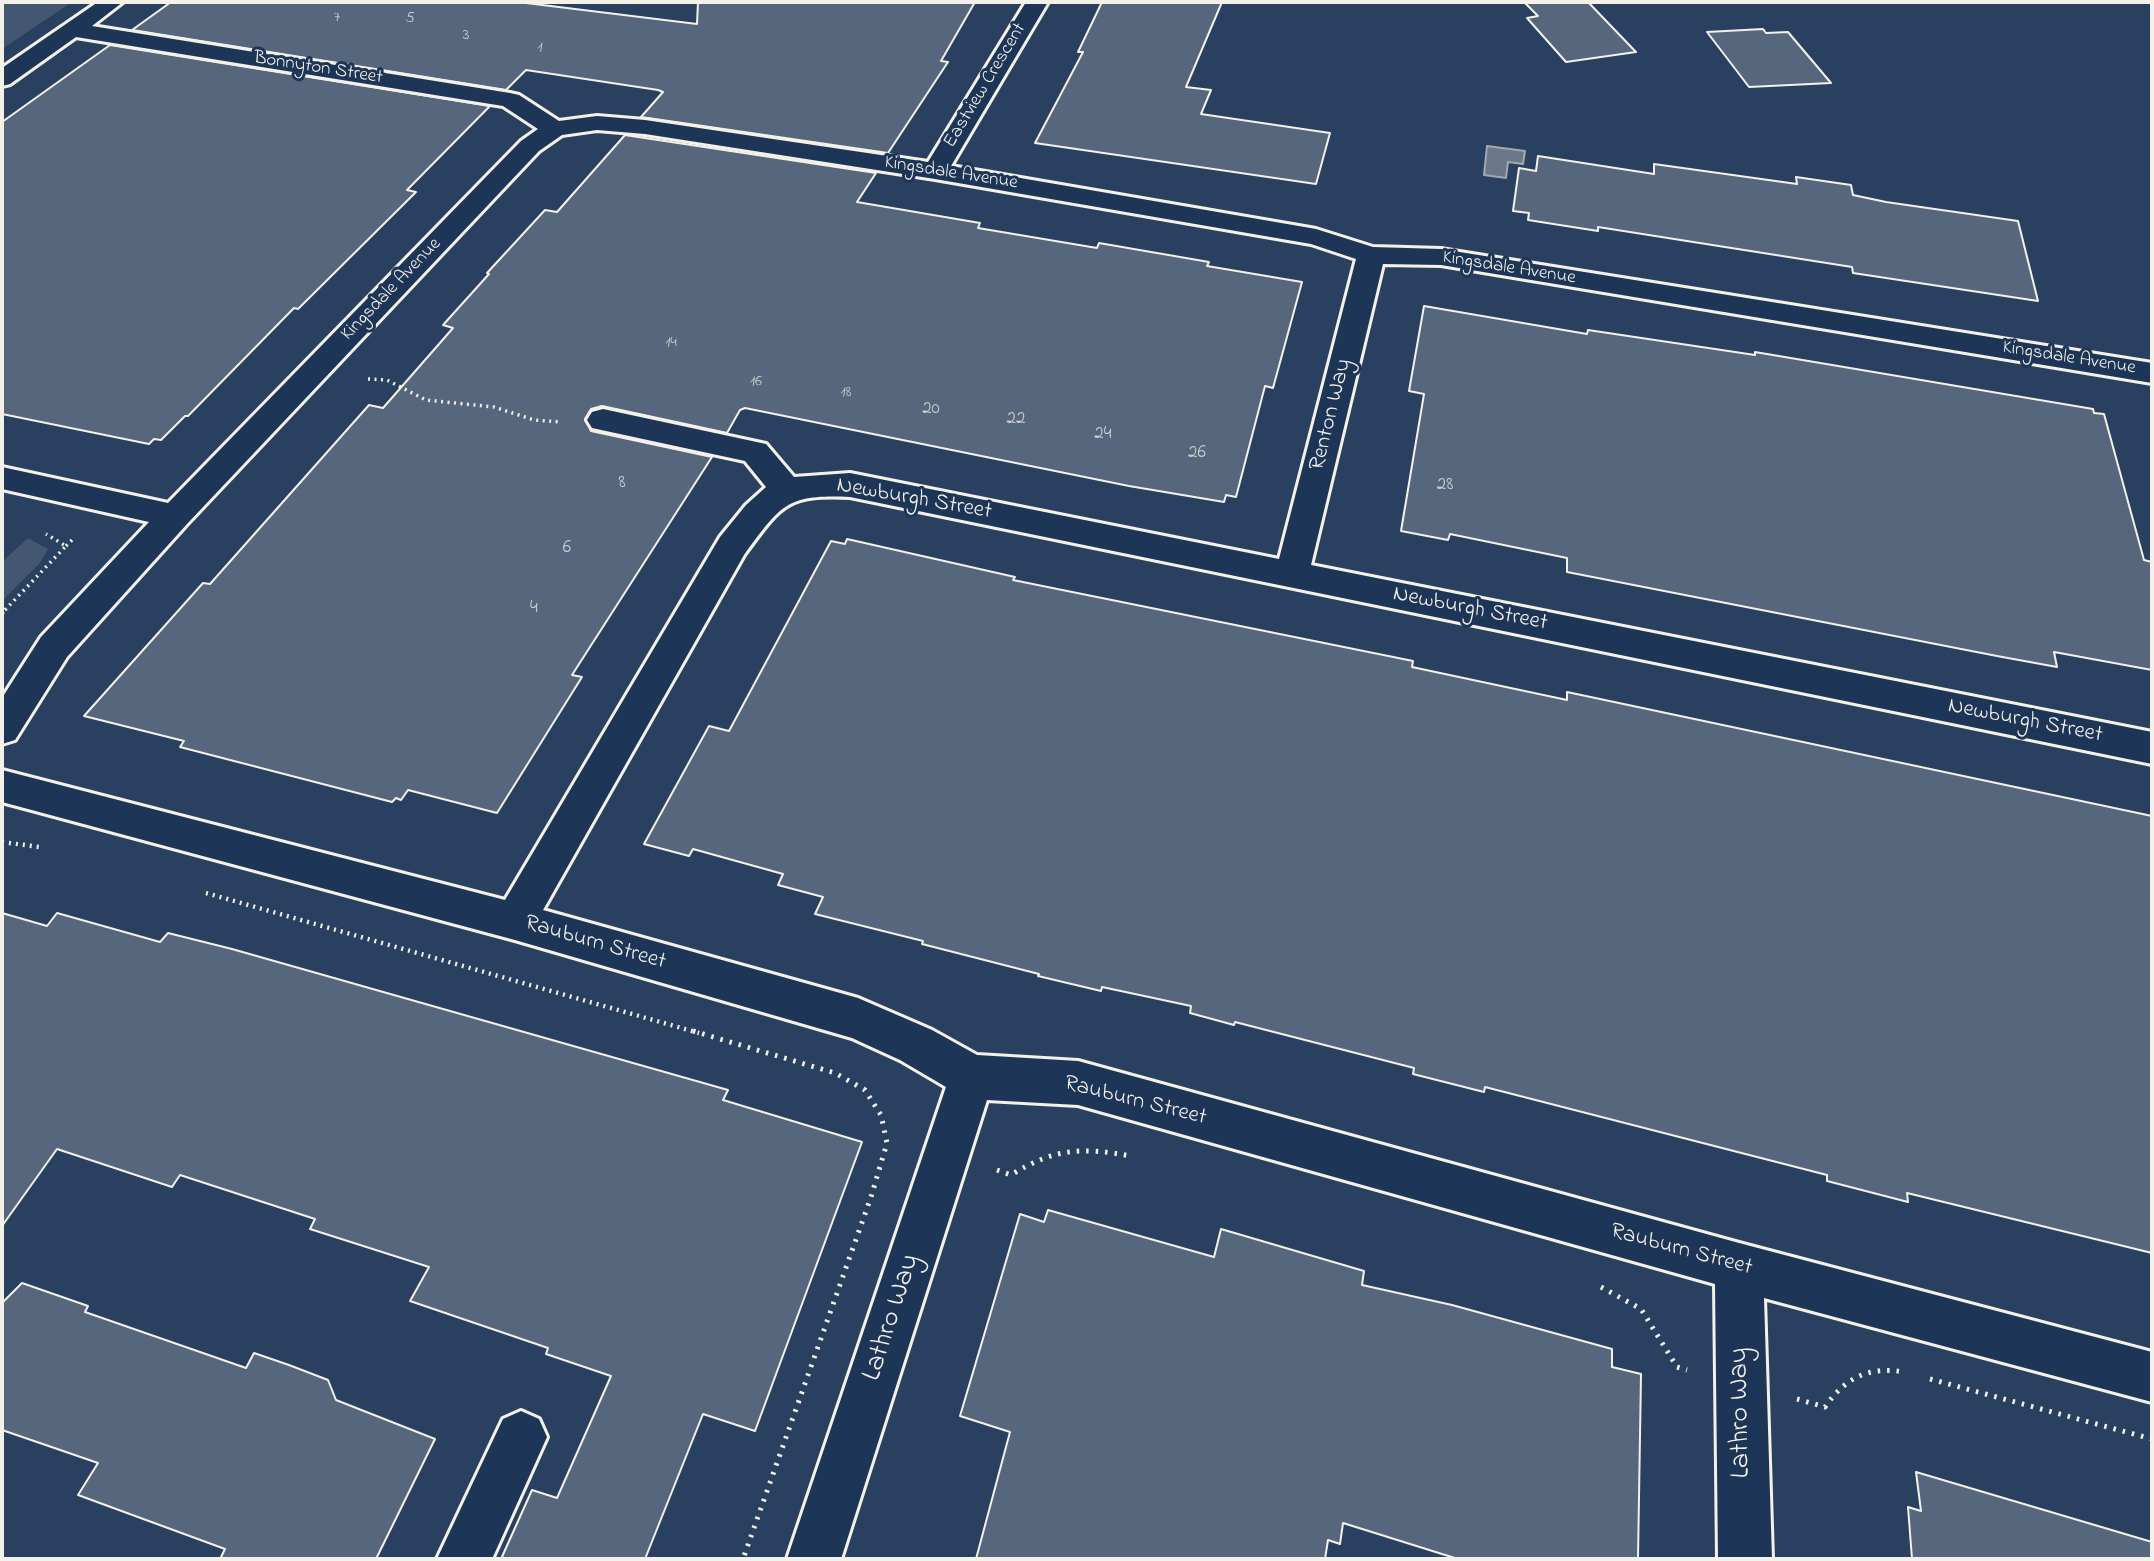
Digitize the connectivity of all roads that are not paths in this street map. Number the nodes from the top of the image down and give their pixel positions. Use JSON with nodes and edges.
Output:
{"nodes":[{"id":1,"x":112,"y":2,"type":"edge"},
{"id":2,"x":1037,"y":2,"type":"edge"},
{"id":3,"x":73,"y":30,"type":"junction"},
{"id":4,"x":2,"y":79,"type":"edge"},
{"id":5,"x":555,"y":129,"type":"junction"},
{"id":6,"x":935,"y":171,"type":"junction"},
{"id":7,"x":1371,"y":255,"type":"junction"},
{"id":8,"x":2152,"y":373,"type":"edge"},
{"id":9,"x":603,"y":420,"type":"road end"},
{"id":10,"x":2,"y":478,"type":"edge"},
{"id":11,"x":786,"y":488,"type":"junction"},
{"id":12,"x":175,"y":516,"type":"junction"},
{"id":13,"x":1293,"y":575,"type":"junction"},
{"id":14,"x":2,"y":729,"type":"edge"},
{"id":15,"x":2152,"y":748,"type":"edge"},
{"id":16,"x":2,"y":786,"type":"edge"},
{"id":17,"x":515,"y":921,"type":"junction"},
{"id":18,"x":972,"y":1077,"type":"junction"},
{"id":19,"x":1739,"y":1267,"type":"junction"},
{"id":20,"x":2152,"y":1377,"type":"edge"},
{"id":21,"x":521,"y":1437,"type":"dead end"},
{"id":22,"x":464,"y":1559,"type":"edge"},
{"id":23,"x":814,"y":1559,"type":"edge"},
{"id":24,"x":1745,"y":1559,"type":"edge"}],
"edges":[{"from":1,"to":3,"type":"street"},
{"from":2,"to":6,"type":"street","name":"Eastview Crescent"},
{"from":3,"to":4,"type":"street"},
{"from":3,"to":5,"type":"street","name":"Bonnyton Street"},
{"from":5,"to":6,"type":"street","name":"Kingsdale Avenue"},
{"from":5,"to":12,"type":"street","name":"Kingsdale Avenue"},
{"from":6,"to":7,"type":"street","name":"Kingsdale Avenue"},
{"from":7,"to":8,"type":"street","name":"Kingsdale Avenue"},
{"from":7,"to":13,"type":"street","name":"Renton Way"},
{"from":9,"to":11,"type":"street"},
{"from":10,"to":12,"type":"street"},
{"from":11,"to":13,"type":"street","name":"Newburgh Street"},
{"from":11,"to":17,"type":"street"},
{"from":12,"to":14,"type":"street","name":"Kingsdale Avenue"},
{"from":13,"to":15,"type":"street","name":"Newburgh Street"},
{"from":16,"to":17,"type":"street","name":"Rauburn Street"},
{"from":17,"to":18,"type":"street","name":"Rauburn Street"},
{"from":18,"to":19,"type":"street","name":"Rauburn Street"},
{"from":18,"to":23,"type":"street","name":"Lathro Way"},
{"from":19,"to":20,"type":"street","name":"Rauburn Street"},
{"from":19,"to":24,"type":"street","name":"Lathro Way"},
{"from":21,"to":22,"type":"street"}]}
